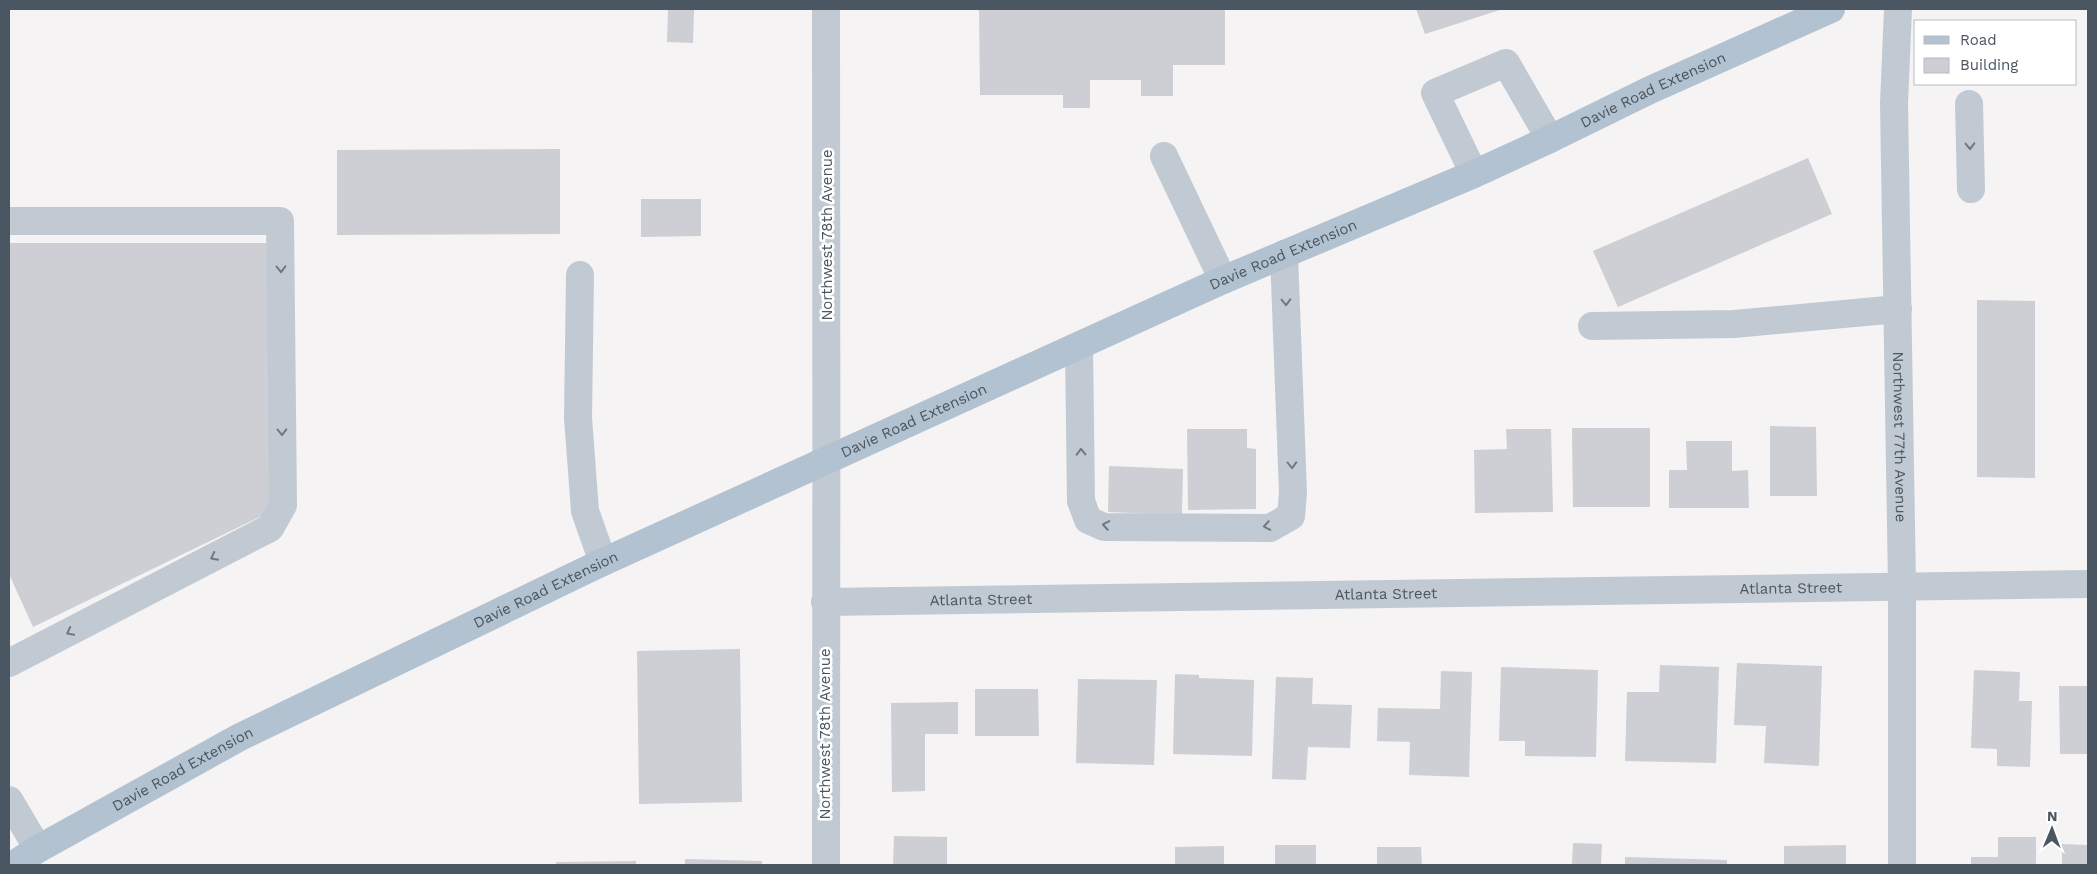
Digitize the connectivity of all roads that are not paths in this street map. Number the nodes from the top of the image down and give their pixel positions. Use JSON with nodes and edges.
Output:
{"nodes":[{"id":1,"x":826,"y":9,"type":"edge"},
{"id":2,"x":1831,"y":9,"type":"edge"},
{"id":3,"x":1898,"y":9,"type":"edge"},
{"id":4,"x":1969,"y":104,"type":"dead end"},
{"id":5,"x":1550,"y":139,"type":"junction"},
{"id":6,"x":1164,"y":156,"type":"dead end"},
{"id":7,"x":1474,"y":174,"type":"junction"},
{"id":8,"x":1971,"y":189,"type":"dead end"},
{"id":9,"x":9,"y":221,"type":"edge"},
{"id":10,"x":1284,"y":254,"type":"junction"},
{"id":11,"x":580,"y":276,"type":"dead end"},
{"id":12,"x":1223,"y":280,"type":"junction"},
{"id":13,"x":1898,"y":309,"type":"junction"},
{"id":14,"x":1592,"y":326,"type":"dead end"},
{"id":15,"x":1079,"y":346,"type":"junction"},
{"id":16,"x":825,"y":462,"type":"junction"},
{"id":17,"x":603,"y":562,"type":"junction"},
{"id":18,"x":2088,"y":584,"type":"edge"},
{"id":19,"x":1902,"y":586,"type":"junction"},
{"id":20,"x":825,"y":602,"type":"junction"},
{"id":21,"x":9,"y":663,"type":"edge"},
{"id":22,"x":9,"y":800,"type":"edge"},
{"id":23,"x":38,"y":849,"type":"junction"},
{"id":24,"x":13,"y":865,"type":"edge"},
{"id":25,"x":826,"y":865,"type":"edge"},
{"id":26,"x":1902,"y":865,"type":"edge"}],
"edges":[{"from":1,"to":16,"type":"street","name":"Northwest 78th Avenue"},
{"from":2,"to":5,"type":"main road","name":"Davie Road Extension"},
{"from":3,"to":13,"type":"street","name":"Northwest 77th Avenue"},
{"from":4,"to":8,"type":"street","one_way":true},
{"from":5,"to":7,"type":"main road","name":"Davie Road Extension"},
{"from":5,"to":7,"type":"street"},
{"from":6,"to":12,"type":"street"},
{"from":7,"to":10,"type":"main road","name":"Davie Road Extension"},
{"from":9,"to":21,"type":"street","one_way":true},
{"from":10,"to":12,"type":"main road","name":"Davie Road Extension"},
{"from":10,"to":15,"type":"street","one_way":true},
{"from":11,"to":17,"type":"street"},
{"from":12,"to":15,"type":"main road","name":"Davie Road Extension"},
{"from":13,"to":14,"type":"street"},
{"from":13,"to":19,"type":"street","name":"Northwest 77th Avenue"},
{"from":15,"to":16,"type":"main road","name":"Davie Road Extension"},
{"from":16,"to":17,"type":"main road","name":"Davie Road Extension"},
{"from":16,"to":20,"type":"street"},
{"from":17,"to":23,"type":"main road","name":"Davie Road Extension"},
{"from":18,"to":19,"type":"street","name":"Atlanta Street"},
{"from":19,"to":20,"type":"street","name":"Atlanta Street"},
{"from":19,"to":26,"type":"street","name":"Northwest 77th Avenue"},
{"from":20,"to":25,"type":"street","name":"Northwest 78th Avenue"},
{"from":22,"to":23,"type":"street"},
{"from":23,"to":24,"type":"main road","name":"Davie Road Extension"}]}
